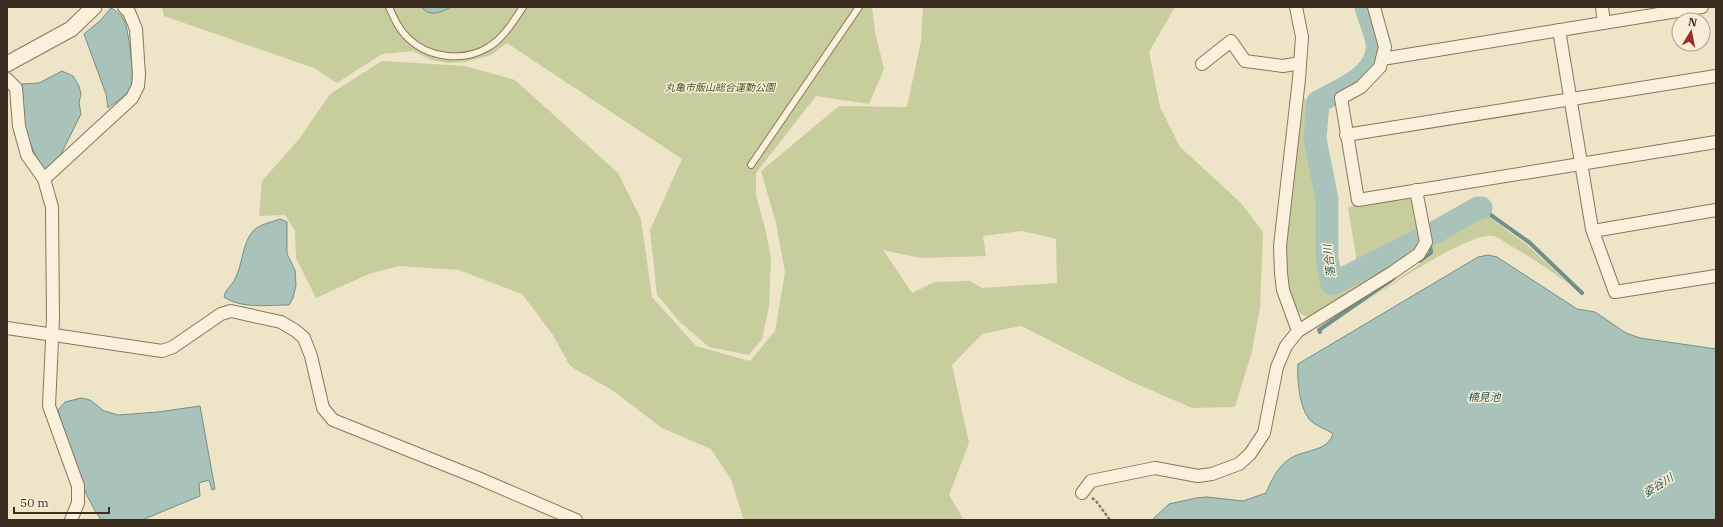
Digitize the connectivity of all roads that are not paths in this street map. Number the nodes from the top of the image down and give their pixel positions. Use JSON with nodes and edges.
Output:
{"nodes":[{"id":1,"x":94,"y":7,"type":"edge"},
{"id":2,"x":124,"y":7,"type":"edge"},
{"id":3,"x":389,"y":7,"type":"edge"},
{"id":4,"x":523,"y":7,"type":"edge"},
{"id":5,"x":859,"y":7,"type":"edge"},
{"id":6,"x":1296,"y":7,"type":"edge"},
{"id":7,"x":1374,"y":7,"type":"edge"},
{"id":8,"x":1602,"y":7,"type":"edge"},
{"id":9,"x":1702,"y":7,"type":"edge"},
{"id":10,"x":1604,"y":23,"type":"junction"},
{"id":11,"x":1559,"y":30,"type":"junction"},
{"id":12,"x":1382,"y":59,"type":"junction"},
{"id":13,"x":1300,"y":63,"type":"junction"},
{"id":14,"x":7,"y":64,"type":"edge"},
{"id":15,"x":1202,"y":64,"type":"dead end"},
{"id":16,"x":1716,"y":76,"type":"edge"},
{"id":17,"x":7,"y":79,"type":"edge"},
{"id":18,"x":1571,"y":99,"type":"junction"},
{"id":19,"x":1346,"y":135,"type":"junction"},
{"id":20,"x":1716,"y":142,"type":"edge"},
{"id":21,"x":1581,"y":164,"type":"junction"},
{"id":22,"x":751,"y":165,"type":"dead end"},
{"id":23,"x":44,"y":178,"type":"junction"},
{"id":24,"x":1416,"y":190,"type":"junction"},
{"id":25,"x":1716,"y":210,"type":"edge"},
{"id":26,"x":1593,"y":231,"type":"junction"},
{"id":27,"x":1716,"y":276,"type":"edge"},
{"id":28,"x":7,"y":328,"type":"edge"},
{"id":29,"x":1298,"y":331,"type":"junction"},
{"id":30,"x":52,"y":335,"type":"junction"},
{"id":31,"x":1082,"y":493,"type":"road end"},
{"id":32,"x":70,"y":520,"type":"edge"},
{"id":33,"x":576,"y":520,"type":"edge"}],
"edges":[{"from":1,"to":14,"type":"street"},
{"from":2,"to":23,"type":"street"},
{"from":3,"to":4,"type":"lane"},
{"from":5,"to":22,"type":"lane"},
{"from":6,"to":13,"type":"street"},
{"from":7,"to":12,"type":"street"},
{"from":8,"to":10,"type":"street"},
{"from":9,"to":10,"type":"street"},
{"from":10,"to":11,"type":"street"},
{"from":11,"to":12,"type":"street"},
{"from":11,"to":18,"type":"street"},
{"from":12,"to":19,"type":"street"},
{"from":13,"to":15,"type":"street"},
{"from":13,"to":29,"type":"street"},
{"from":16,"to":18,"type":"street"},
{"from":17,"to":23,"type":"street"},
{"from":18,"to":19,"type":"street"},
{"from":18,"to":21,"type":"street"},
{"from":19,"to":24,"type":"street"},
{"from":20,"to":21,"type":"street"},
{"from":21,"to":24,"type":"street"},
{"from":21,"to":26,"type":"street"},
{"from":23,"to":30,"type":"street"},
{"from":24,"to":29,"type":"street"},
{"from":25,"to":26,"type":"street"},
{"from":26,"to":27,"type":"street"},
{"from":28,"to":30,"type":"street"},
{"from":29,"to":31,"type":"street"},
{"from":30,"to":32,"type":"street"},
{"from":30,"to":33,"type":"street"}]}
